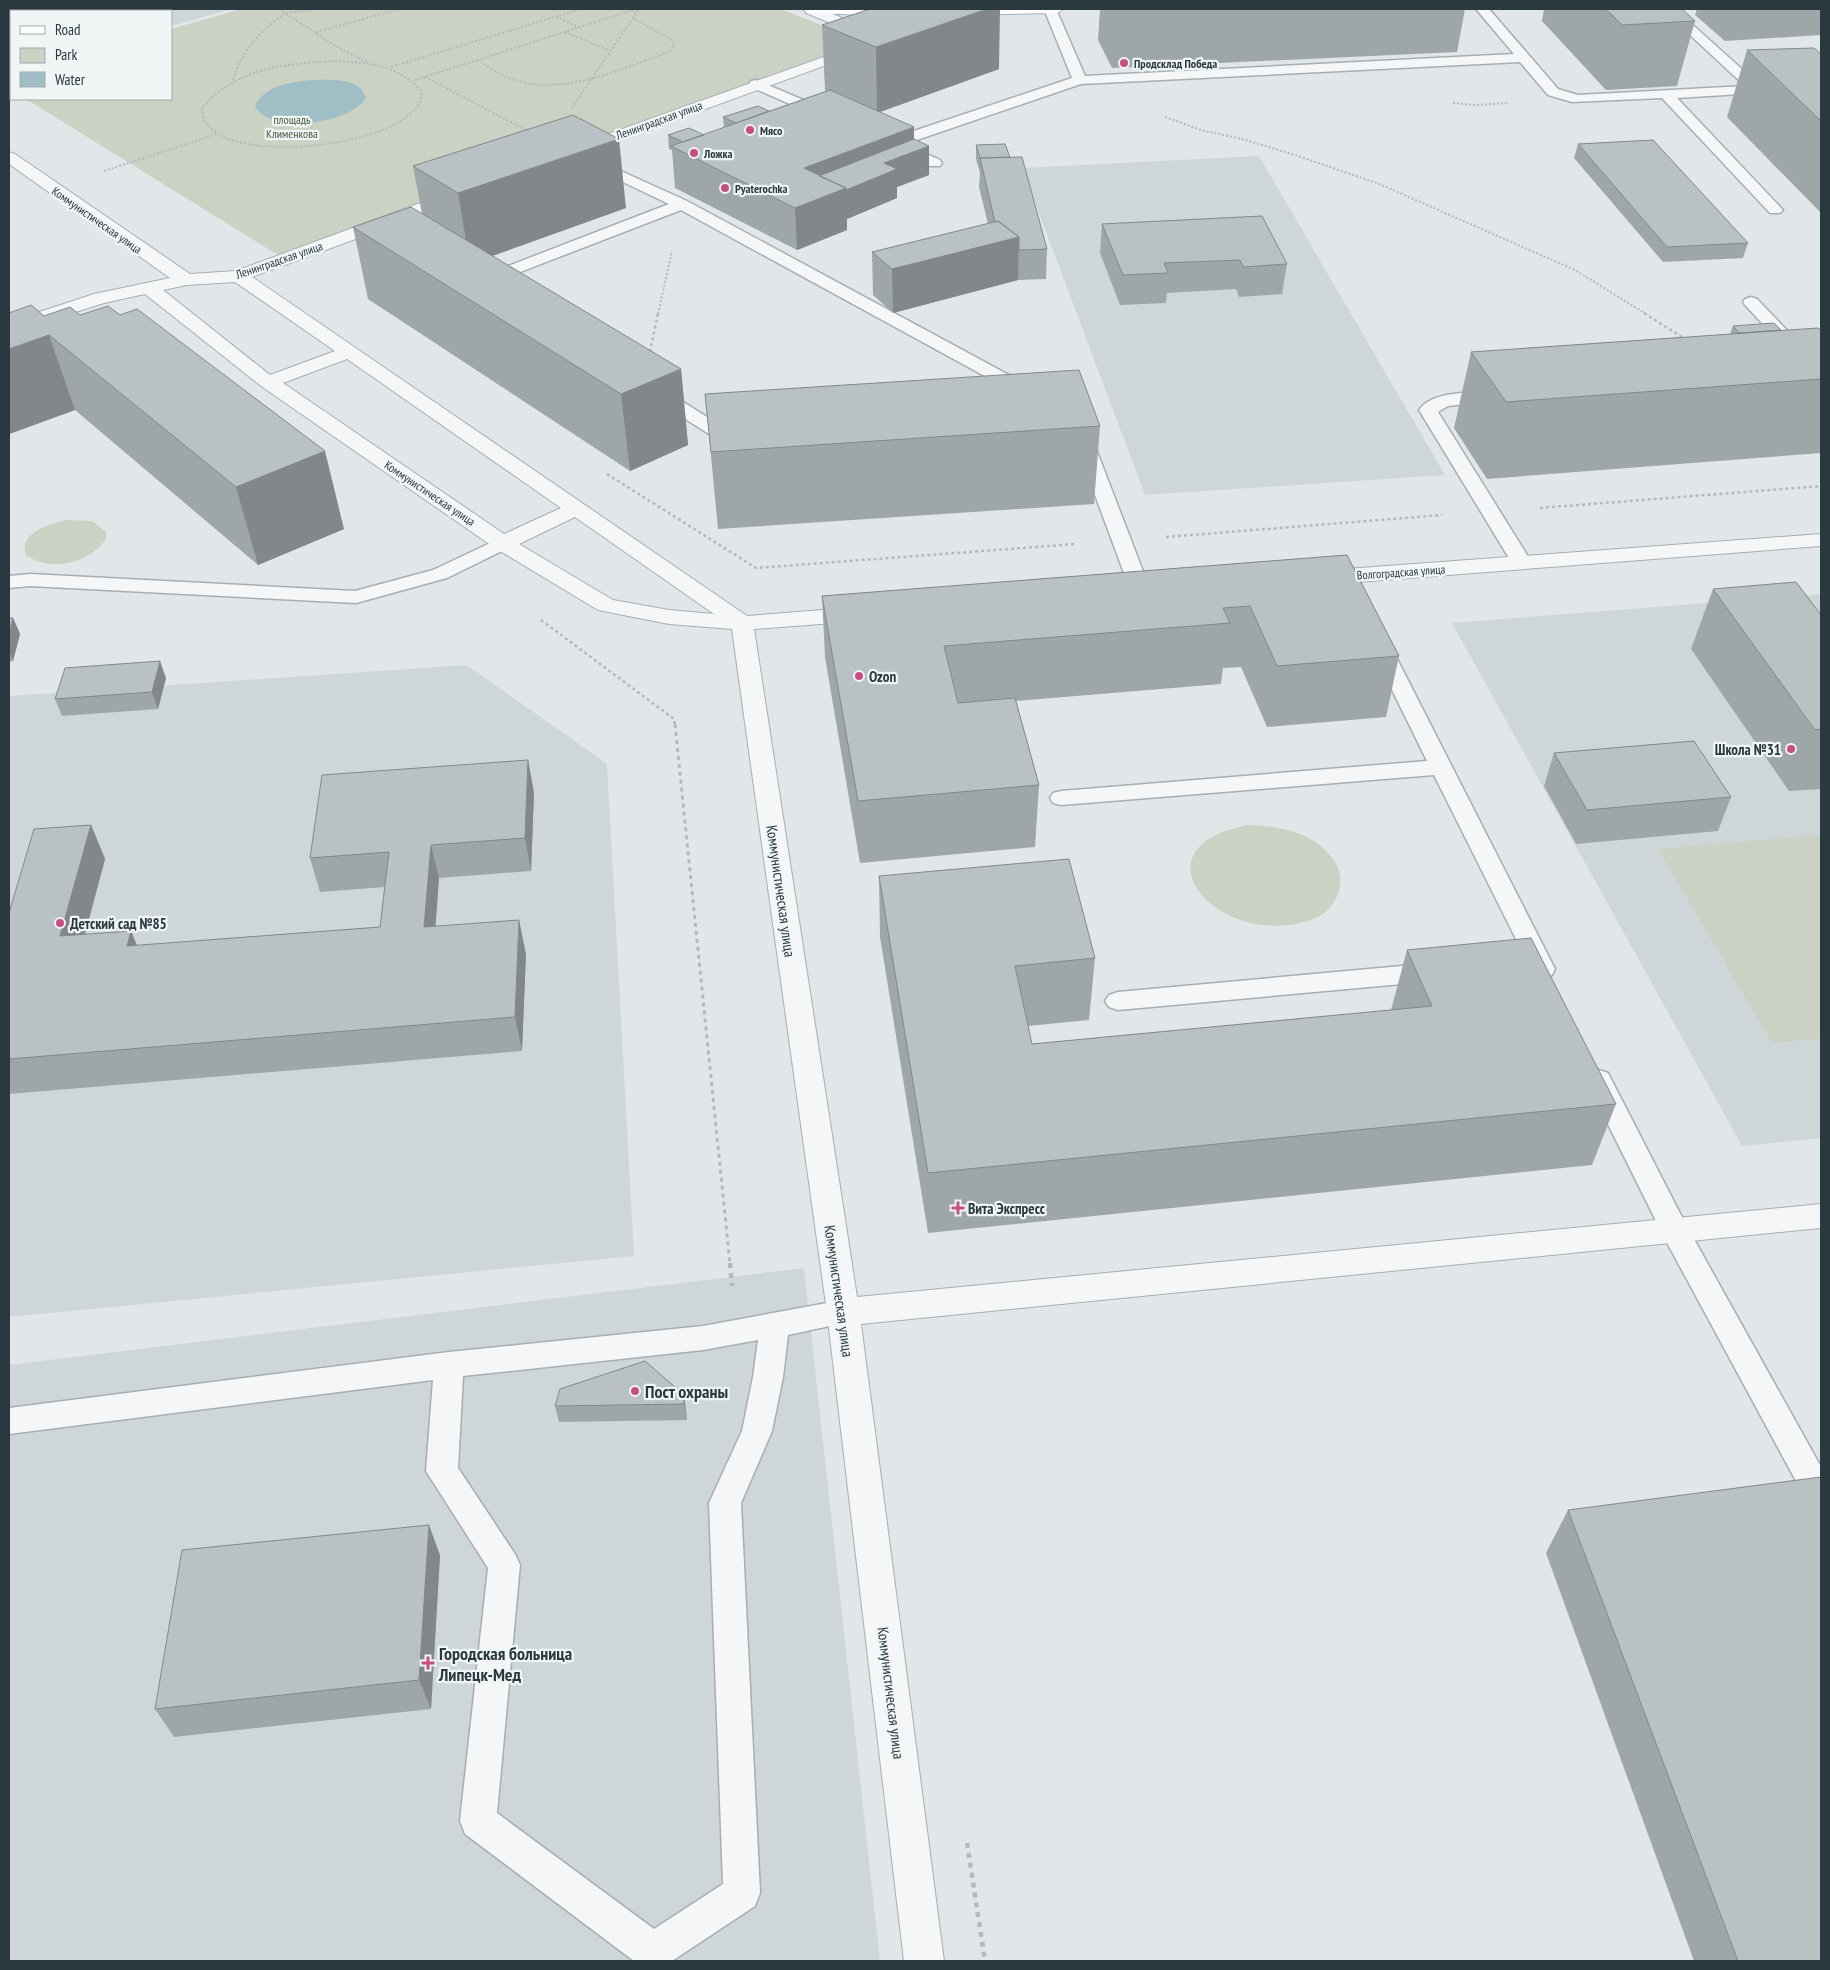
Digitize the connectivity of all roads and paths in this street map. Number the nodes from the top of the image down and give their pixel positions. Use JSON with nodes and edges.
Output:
{"nodes":[{"id":1,"x":279,"y":9,"type":"edge"},
{"id":2,"x":317,"y":9,"type":"edge"},
{"id":3,"x":399,"y":9,"type":"edge"},
{"id":4,"x":581,"y":9,"type":"edge"},
{"id":5,"x":638,"y":9,"type":"edge"},
{"id":6,"x":810,"y":9,"type":"edge"},
{"id":7,"x":1050,"y":9,"type":"edge"},
{"id":8,"x":1057,"y":9,"type":"edge"},
{"id":9,"x":1482,"y":9,"type":"edge"},
{"id":10,"x":1668,"y":9,"type":"edge"},
{"id":11,"x":1021,"y":10,"type":"junction"},
{"id":12,"x":916,"y":12,"type":"edge"},
{"id":13,"x":944,"y":12,"type":"edge"},
{"id":14,"x":285,"y":13,"type":"junction"},
{"id":15,"x":555,"y":16,"type":"junction"},
{"id":16,"x":633,"y":18,"type":"junction"},
{"id":17,"x":956,"y":24,"type":"dead end"},
{"id":18,"x":579,"y":27,"type":"junction"},
{"id":19,"x":316,"y":32,"type":"junction"},
{"id":20,"x":565,"y":32,"type":"junction"},
{"id":21,"x":611,"y":51,"type":"junction"},
{"id":22,"x":1524,"y":58,"type":"junction"},
{"id":23,"x":477,"y":60,"type":"junction"},
{"id":24,"x":370,"y":63,"type":"junction"},
{"id":25,"x":391,"y":68,"type":"junction"},
{"id":26,"x":425,"y":77,"type":"junction"},
{"id":27,"x":593,"y":77,"type":"junction"},
{"id":28,"x":415,"y":80,"type":"junction"},
{"id":29,"x":1080,"y":80,"type":"junction"},
{"id":30,"x":232,"y":81,"type":"junction"},
{"id":31,"x":756,"y":84,"type":"junction"},
{"id":32,"x":1666,"y":94,"type":"junction"},
{"id":33,"x":1161,"y":115,"type":"dead end"},
{"id":34,"x":840,"y":121,"type":"edge"},
{"id":35,"x":218,"y":134,"type":"junction"},
{"id":36,"x":875,"y":136,"type":"edge"},
{"id":37,"x":549,"y":142,"type":"junction"},
{"id":38,"x":892,"y":143,"type":"junction"},
{"id":39,"x":566,"y":155,"type":"junction"},
{"id":40,"x":9,"y":157,"type":"edge"},
{"id":41,"x":935,"y":163,"type":"dead end"},
{"id":42,"x":51,"y":188,"type":"junction"},
{"id":43,"x":470,"y":190,"type":"edge"},
{"id":44,"x":682,"y":204,"type":"junction"},
{"id":45,"x":1776,"y":210,"type":"dead end"},
{"id":46,"x":378,"y":224,"type":"junction"},
{"id":47,"x":394,"y":234,"type":"edge"},
{"id":48,"x":239,"y":276,"type":"junction"},
{"id":49,"x":187,"y":280,"type":"junction"},
{"id":50,"x":150,"y":289,"type":"junction"},
{"id":51,"x":500,"y":292,"type":"edge"},
{"id":52,"x":1751,"y":302,"type":"dead end"},
{"id":53,"x":9,"y":328,"type":"edge"},
{"id":54,"x":1692,"y":343,"type":"edge"},
{"id":55,"x":349,"y":352,"type":"junction"},
{"id":56,"x":1821,"y":376,"type":"edge"},
{"id":57,"x":1794,"y":377,"type":"edge"},
{"id":58,"x":268,"y":382,"type":"junction"},
{"id":59,"x":643,"y":383,"type":"joint"},
{"id":60,"x":1513,"y":396,"type":"edge"},
{"id":61,"x":1041,"y":399,"type":"edge"},
{"id":62,"x":1079,"y":428,"type":"edge"},
{"id":63,"x":758,"y":437,"type":"edge"},
{"id":64,"x":606,"y":474,"type":"dead end"},
{"id":65,"x":1821,"y":486,"type":"edge"},
{"id":66,"x":578,"y":508,"type":"junction"},
{"id":67,"x":1490,"y":512,"type":"junction"},
{"id":68,"x":1122,"y":540,"type":"junction"},
{"id":69,"x":1821,"y":540,"type":"edge"},
{"id":70,"x":503,"y":543,"type":"junction"},
{"id":71,"x":1522,"y":563,"type":"junction"},
{"id":72,"x":1297,"y":580,"type":"edge"},
{"id":73,"x":9,"y":582,"type":"edge"},
{"id":74,"x":1141,"y":592,"type":"edge"},
{"id":75,"x":878,"y":613,"type":"edge"},
{"id":76,"x":534,"y":615,"type":"dead end"},
{"id":77,"x":742,"y":623,"type":"junction"},
{"id":78,"x":1372,"y":629,"type":"edge"},
{"id":79,"x":1442,"y":767,"type":"junction"},
{"id":80,"x":1061,"y":798,"type":"dead end"},
{"id":81,"x":1540,"y":962,"type":"junction"},
{"id":82,"x":1510,"y":965,"type":"edge"},
{"id":83,"x":1461,"y":970,"type":"edge"},
{"id":84,"x":1553,"y":988,"type":"edge"},
{"id":85,"x":1118,"y":1001,"type":"dead end"},
{"id":86,"x":1588,"y":1058,"type":"edge"},
{"id":87,"x":1821,"y":1216,"type":"edge"},
{"id":88,"x":1675,"y":1230,"type":"junction"},
{"id":89,"x":842,"y":1312,"type":"junction"},
{"id":90,"x":774,"y":1325,"type":"junction"},
{"id":91,"x":737,"y":1331,"type":"junction"},
{"id":92,"x":448,"y":1365,"type":"junction"},
{"id":93,"x":9,"y":1421,"type":"edge"},
{"id":94,"x":1821,"y":1497,"type":"edge"},
{"id":95,"x":966,"y":1834,"type":"dead end"},
{"id":96,"x":653,"y":1956,"type":"edge"},
{"id":97,"x":924,"y":1961,"type":"edge"},
{"id":98,"x":985,"y":1961,"type":"edge"}],
"edges":[{"from":1,"to":14,"type":"path"},
{"from":2,"to":14,"type":"path"},
{"from":3,"to":19,"type":"path"},
{"from":4,"to":15,"type":"path"},
{"from":5,"to":16,"type":"path"},
{"from":5,"to":18,"type":"path"},
{"from":6,"to":12,"type":"street"},
{"from":6,"to":31,"type":"street","name":"Ленинградская улица"},
{"from":7,"to":8,"type":"street"},
{"from":7,"to":11,"type":"street"},
{"from":7,"to":29,"type":"lane"},
{"from":9,"to":22,"type":"lane"},
{"from":10,"to":32,"type":"lane"},
{"from":11,"to":13,"type":"street"},
{"from":11,"to":17,"type":"street"},
{"from":14,"to":19,"type":"path"},
{"from":14,"to":30,"type":"path"},
{"from":15,"to":18,"type":"path"},
{"from":15,"to":25,"type":"path"},
{"from":16,"to":21,"type":"path"},
{"from":16,"to":27,"type":"path"},
{"from":18,"to":20,"type":"path"},
{"from":19,"to":24,"type":"path"},
{"from":20,"to":21,"type":"path"},
{"from":20,"to":23,"type":"path"},
{"from":21,"to":27,"type":"path"},
{"from":22,"to":29,"type":"lane"},
{"from":22,"to":32,"type":"lane"},
{"from":23,"to":26,"type":"path"},
{"from":23,"to":27,"type":"path"},
{"from":24,"to":25,"type":"path"},
{"from":24,"to":30,"type":"path"},
{"from":25,"to":28,"type":"path"},
{"from":26,"to":28,"type":"path"},
{"from":26,"to":37,"type":"path"},
{"from":27,"to":37,"type":"path"},
{"from":28,"to":35,"type":"path"},
{"from":29,"to":38,"type":"lane"},
{"from":30,"to":35,"type":"path"},
{"from":31,"to":34,"type":"lane"},
{"from":31,"to":39,"type":"street","name":"Ленинградская улица"},
{"from":32,"to":45,"type":"lane"},
{"from":33,"to":54,"type":"path"},
{"from":35,"to":42,"type":"path"},
{"from":36,"to":38,"type":"lane"},
{"from":37,"to":39,"type":"path"},
{"from":38,"to":41,"type":"lane"},
{"from":39,"to":44,"type":"lane"},
{"from":40,"to":42,"type":"street","name":"Коммунистическая улица"},
{"from":42,"to":49,"type":"street","name":"Коммунистическая улица"},
{"from":43,"to":46,"type":"street","name":"Ленинградская улица"},
{"from":44,"to":51,"type":"lane"},
{"from":44,"to":59,"type":"path"},
{"from":44,"to":61,"type":"lane"},
{"from":46,"to":47,"type":"lane"},
{"from":46,"to":48,"type":"street","name":"Ленинградская улица"},
{"from":48,"to":49,"type":"street","name":"Ленинградская улица"},
{"from":48,"to":55,"type":"street"},
{"from":49,"to":50,"type":"street","name":"Ленинградская улица"},
{"from":50,"to":53,"type":"street","name":"Ленинградская улица"},
{"from":50,"to":58,"type":"street","name":"Коммунистическая улица"},
{"from":52,"to":56,"type":"lane"},
{"from":55,"to":58,"type":"street"},
{"from":55,"to":66,"type":"street"},
{"from":56,"to":57,"type":"lane"},
{"from":58,"to":70,"type":"street","name":"Коммунистическая улица"},
{"from":59,"to":63,"type":"lane"},
{"from":60,"to":67,"type":"lane"},
{"from":62,"to":68,"type":"lane"},
{"from":64,"to":68,"type":"path"},
{"from":65,"to":67,"type":"path"},
{"from":66,"to":70,"type":"street"},
{"from":66,"to":77,"type":"street"},
{"from":67,"to":68,"type":"path"},
{"from":67,"to":71,"type":"lane"},
{"from":68,"to":74,"type":"lane"},
{"from":69,"to":71,"type":"street","name":"Волгоградская улица"},
{"from":70,"to":73,"type":"lane"},
{"from":70,"to":77,"type":"street","name":"Коммунистическая улица"},
{"from":71,"to":72,"type":"street","name":"Волгоградская улица"},
{"from":75,"to":77,"type":"street"},
{"from":76,"to":91,"type":"path"},
{"from":77,"to":89,"type":"street","name":"Коммунистическая улица"},
{"from":78,"to":79,"type":"lane"},
{"from":79,"to":80,"type":"lane"},
{"from":79,"to":81,"type":"lane"},
{"from":81,"to":82,"type":"lane"},
{"from":81,"to":84,"type":"lane"},
{"from":83,"to":85,"type":"lane"},
{"from":86,"to":88,"type":"lane"},
{"from":87,"to":88,"type":"street"},
{"from":88,"to":89,"type":"street"},
{"from":88,"to":94,"type":"lane"},
{"from":89,"to":90,"type":"lane"},
{"from":89,"to":97,"type":"street","name":"Коммунистическая улица"},
{"from":90,"to":91,"type":"lane"},
{"from":90,"to":96,"type":"lane"},
{"from":91,"to":92,"type":"lane"},
{"from":92,"to":93,"type":"lane"},
{"from":92,"to":96,"type":"lane"},
{"from":95,"to":98,"type":"path"}]}
